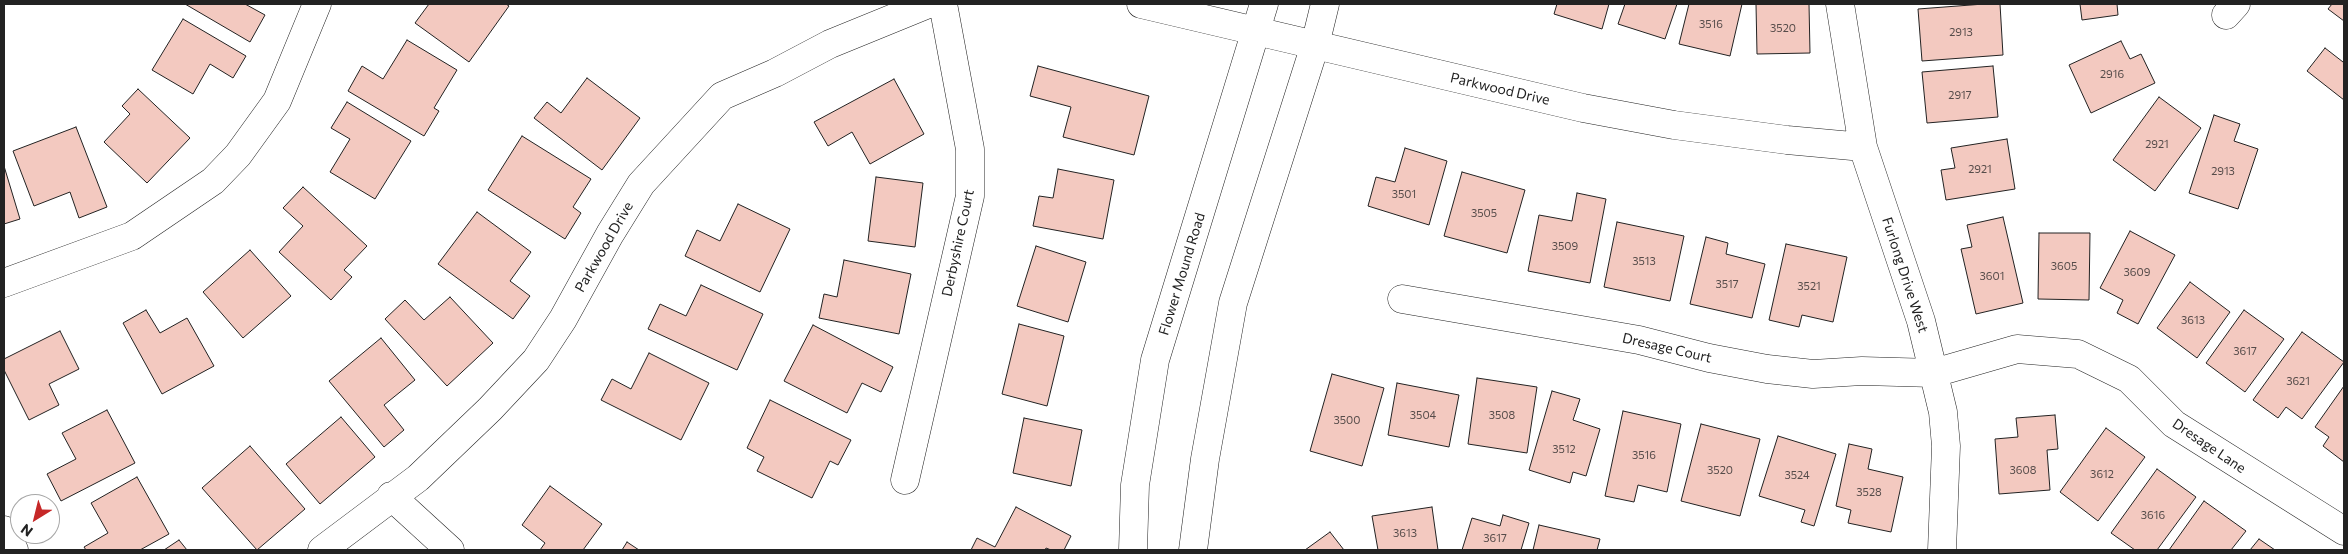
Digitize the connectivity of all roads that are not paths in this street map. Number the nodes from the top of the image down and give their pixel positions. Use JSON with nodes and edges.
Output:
{"nodes":[{"id":1,"x":317,"y":4,"type":"edge"},
{"id":2,"x":928,"y":4,"type":"edge"},
{"id":3,"x":944,"y":4,"type":"edge"},
{"id":4,"x":1141,"y":4,"type":"edge"},
{"id":5,"x":1264,"y":4,"type":"edge"},
{"id":6,"x":1325,"y":4,"type":"edge"},
{"id":7,"x":1840,"y":4,"type":"edge"},
{"id":8,"x":1257,"y":31,"type":"junction"},
{"id":9,"x":1315,"y":45,"type":"junction"},
{"id":10,"x":1863,"y":147,"type":"junction"},
{"id":11,"x":4,"y":283,"type":"edge"},
{"id":12,"x":1402,"y":299,"type":"dead end"},
{"id":13,"x":1934,"y":373,"type":"junction"},
{"id":14,"x":905,"y":480,"type":"dead end"},
{"id":15,"x":391,"y":496,"type":"junction"},
{"id":16,"x":4,"y":530,"type":"edge"},
{"id":17,"x":2344,"y":530,"type":"edge"},
{"id":18,"x":14,"y":550,"type":"edge"},
{"id":19,"x":322,"y":550,"type":"edge"},
{"id":20,"x":450,"y":550,"type":"edge"},
{"id":21,"x":1133,"y":550,"type":"edge"},
{"id":22,"x":1193,"y":550,"type":"edge"},
{"id":23,"x":1942,"y":550,"type":"edge"}],
"edges":[{"from":1,"to":11,"type":"street"},
{"from":2,"to":15,"type":"street","name":"Parkwood Drive"},
{"from":3,"to":14,"type":"street","name":"Derbyshire Court"},
{"from":4,"to":8,"type":"street","name":"Parkwood Drive"},
{"from":5,"to":8,"type":"street","name":"Flower Mound Road"},
{"from":6,"to":9,"type":"street"},
{"from":7,"to":10,"type":"street","name":"Furlong Drive West"},
{"from":8,"to":9,"type":"street","name":"Parkwood Drive"},
{"from":8,"to":21,"type":"street","name":"Flower Mound Road"},
{"from":9,"to":10,"type":"street","name":"Parkwood Drive"},
{"from":9,"to":22,"type":"street"},
{"from":10,"to":13,"type":"street","name":"Furlong Drive West"},
{"from":12,"to":13,"type":"street","name":"Dresage Court"},
{"from":13,"to":17,"type":"street","name":"Dresage Lane"},
{"from":13,"to":23,"type":"street","name":"Furlong Drive West"},
{"from":15,"to":19,"type":"street","name":"Parkwood Drive"},
{"from":15,"to":20,"type":"street"},
{"from":16,"to":18,"type":"street"}]}
